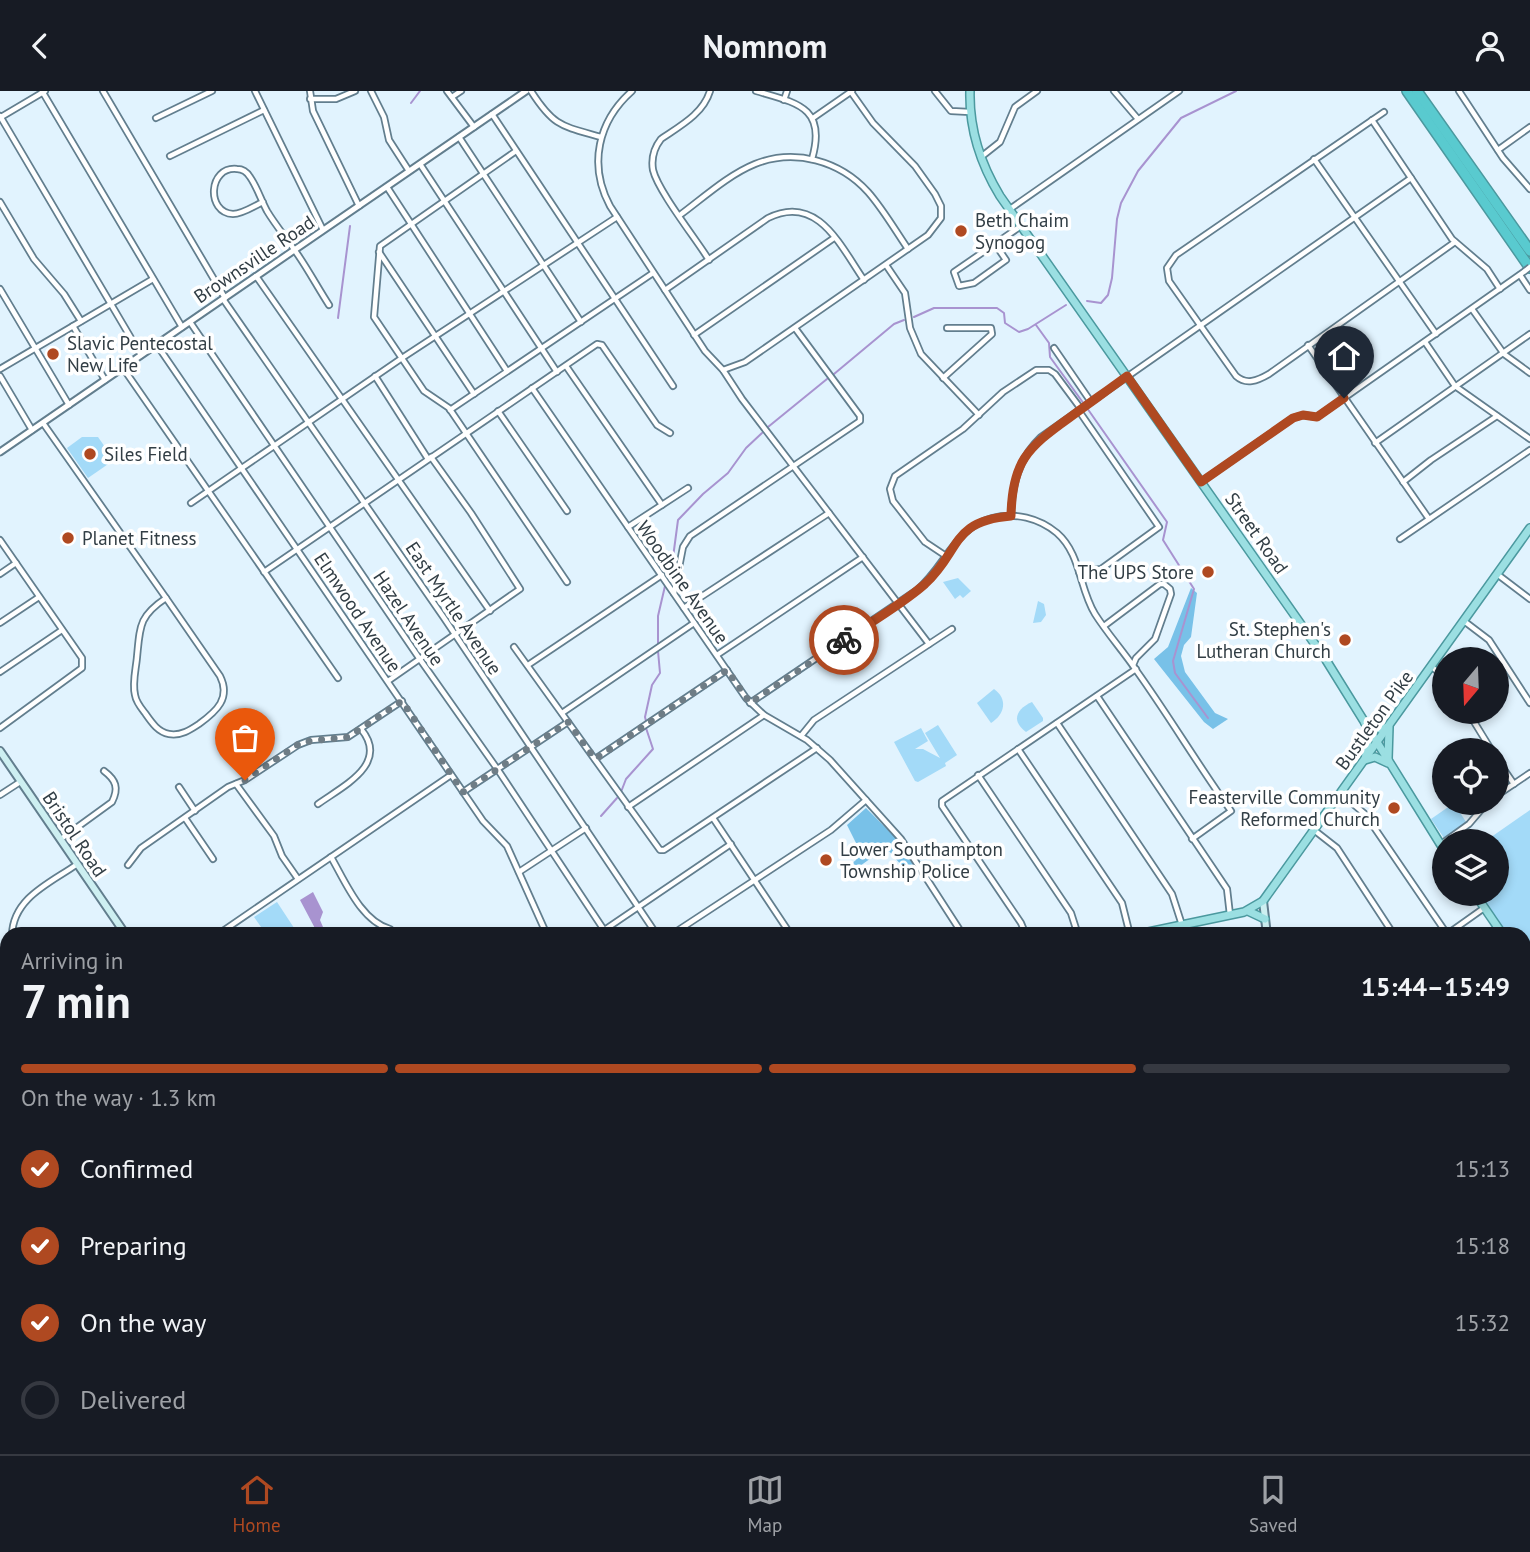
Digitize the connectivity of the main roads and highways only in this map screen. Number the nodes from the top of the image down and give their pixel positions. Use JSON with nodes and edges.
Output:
{"nodes":[{"id":1,"x":970,"y":91,"type":"edge"},
{"id":2,"x":1407,"y":91,"type":"edge"},
{"id":3,"x":1417,"y":91,"type":"edge"},
{"id":4,"x":1530,"y":251,"type":"edge"},
{"id":5,"x":1526,"y":270,"type":"edge"},
{"id":6,"x":1530,"y":528,"type":"edge"},
{"id":7,"x":1364,"y":723,"type":"junction"},
{"id":8,"x":1389,"y":727,"type":"junction"},
{"id":9,"x":1377,"y":744,"type":"junction"},
{"id":10,"x":0,"y":751,"type":"edge"},
{"id":11,"x":1365,"y":760,"type":"junction"},
{"id":12,"x":1389,"y":763,"type":"junction"},
{"id":13,"x":1432,"y":829,"type":"edge"},
{"id":14,"x":1262,"y":901,"type":"junction"},
{"id":15,"x":1484,"y":906,"type":"edge"},
{"id":16,"x":1247,"y":911,"type":"junction"},
{"id":17,"x":1265,"y":919,"type":"junction"},
{"id":18,"x":1182,"y":925,"type":"joint"},
{"id":19,"x":120,"y":927,"type":"edge"},
{"id":20,"x":1172,"y":927,"type":"edge"},
{"id":21,"x":1266,"y":927,"type":"edge"},
{"id":22,"x":1498,"y":927,"type":"edge"}],
"edges":[{"from":1,"to":7,"type":"main road","name":"Street Road"},
{"from":2,"to":5,"type":"highway"},
{"from":3,"to":4,"type":"highway"},
{"from":6,"to":8,"type":"main road","name":"Bustleton Pike"},
{"from":7,"to":8,"type":"main road"},
{"from":7,"to":9,"type":"main road","name":"Street Road"},
{"from":7,"to":11,"type":"main road"},
{"from":8,"to":9,"type":"main road","name":"Bustleton Pike"},
{"from":8,"to":12,"type":"main road"},
{"from":9,"to":11,"type":"main road","name":"Bustleton Pike"},
{"from":9,"to":12,"type":"main road","name":"Street Road"},
{"from":10,"to":19,"type":"main road","name":"Bristol Road"},
{"from":11,"to":12,"type":"main road"},
{"from":11,"to":14,"type":"main road","name":"Bustleton Pike"},
{"from":12,"to":13,"type":"main road","name":"Street Road"},
{"from":14,"to":16,"type":"main road"},
{"from":14,"to":17,"type":"main road"},
{"from":15,"to":22,"type":"main road"},
{"from":16,"to":17,"type":"main road"},
{"from":16,"to":18,"type":"main road"},
{"from":17,"to":21,"type":"main road"},
{"from":18,"to":20,"type":"main road"}]}
